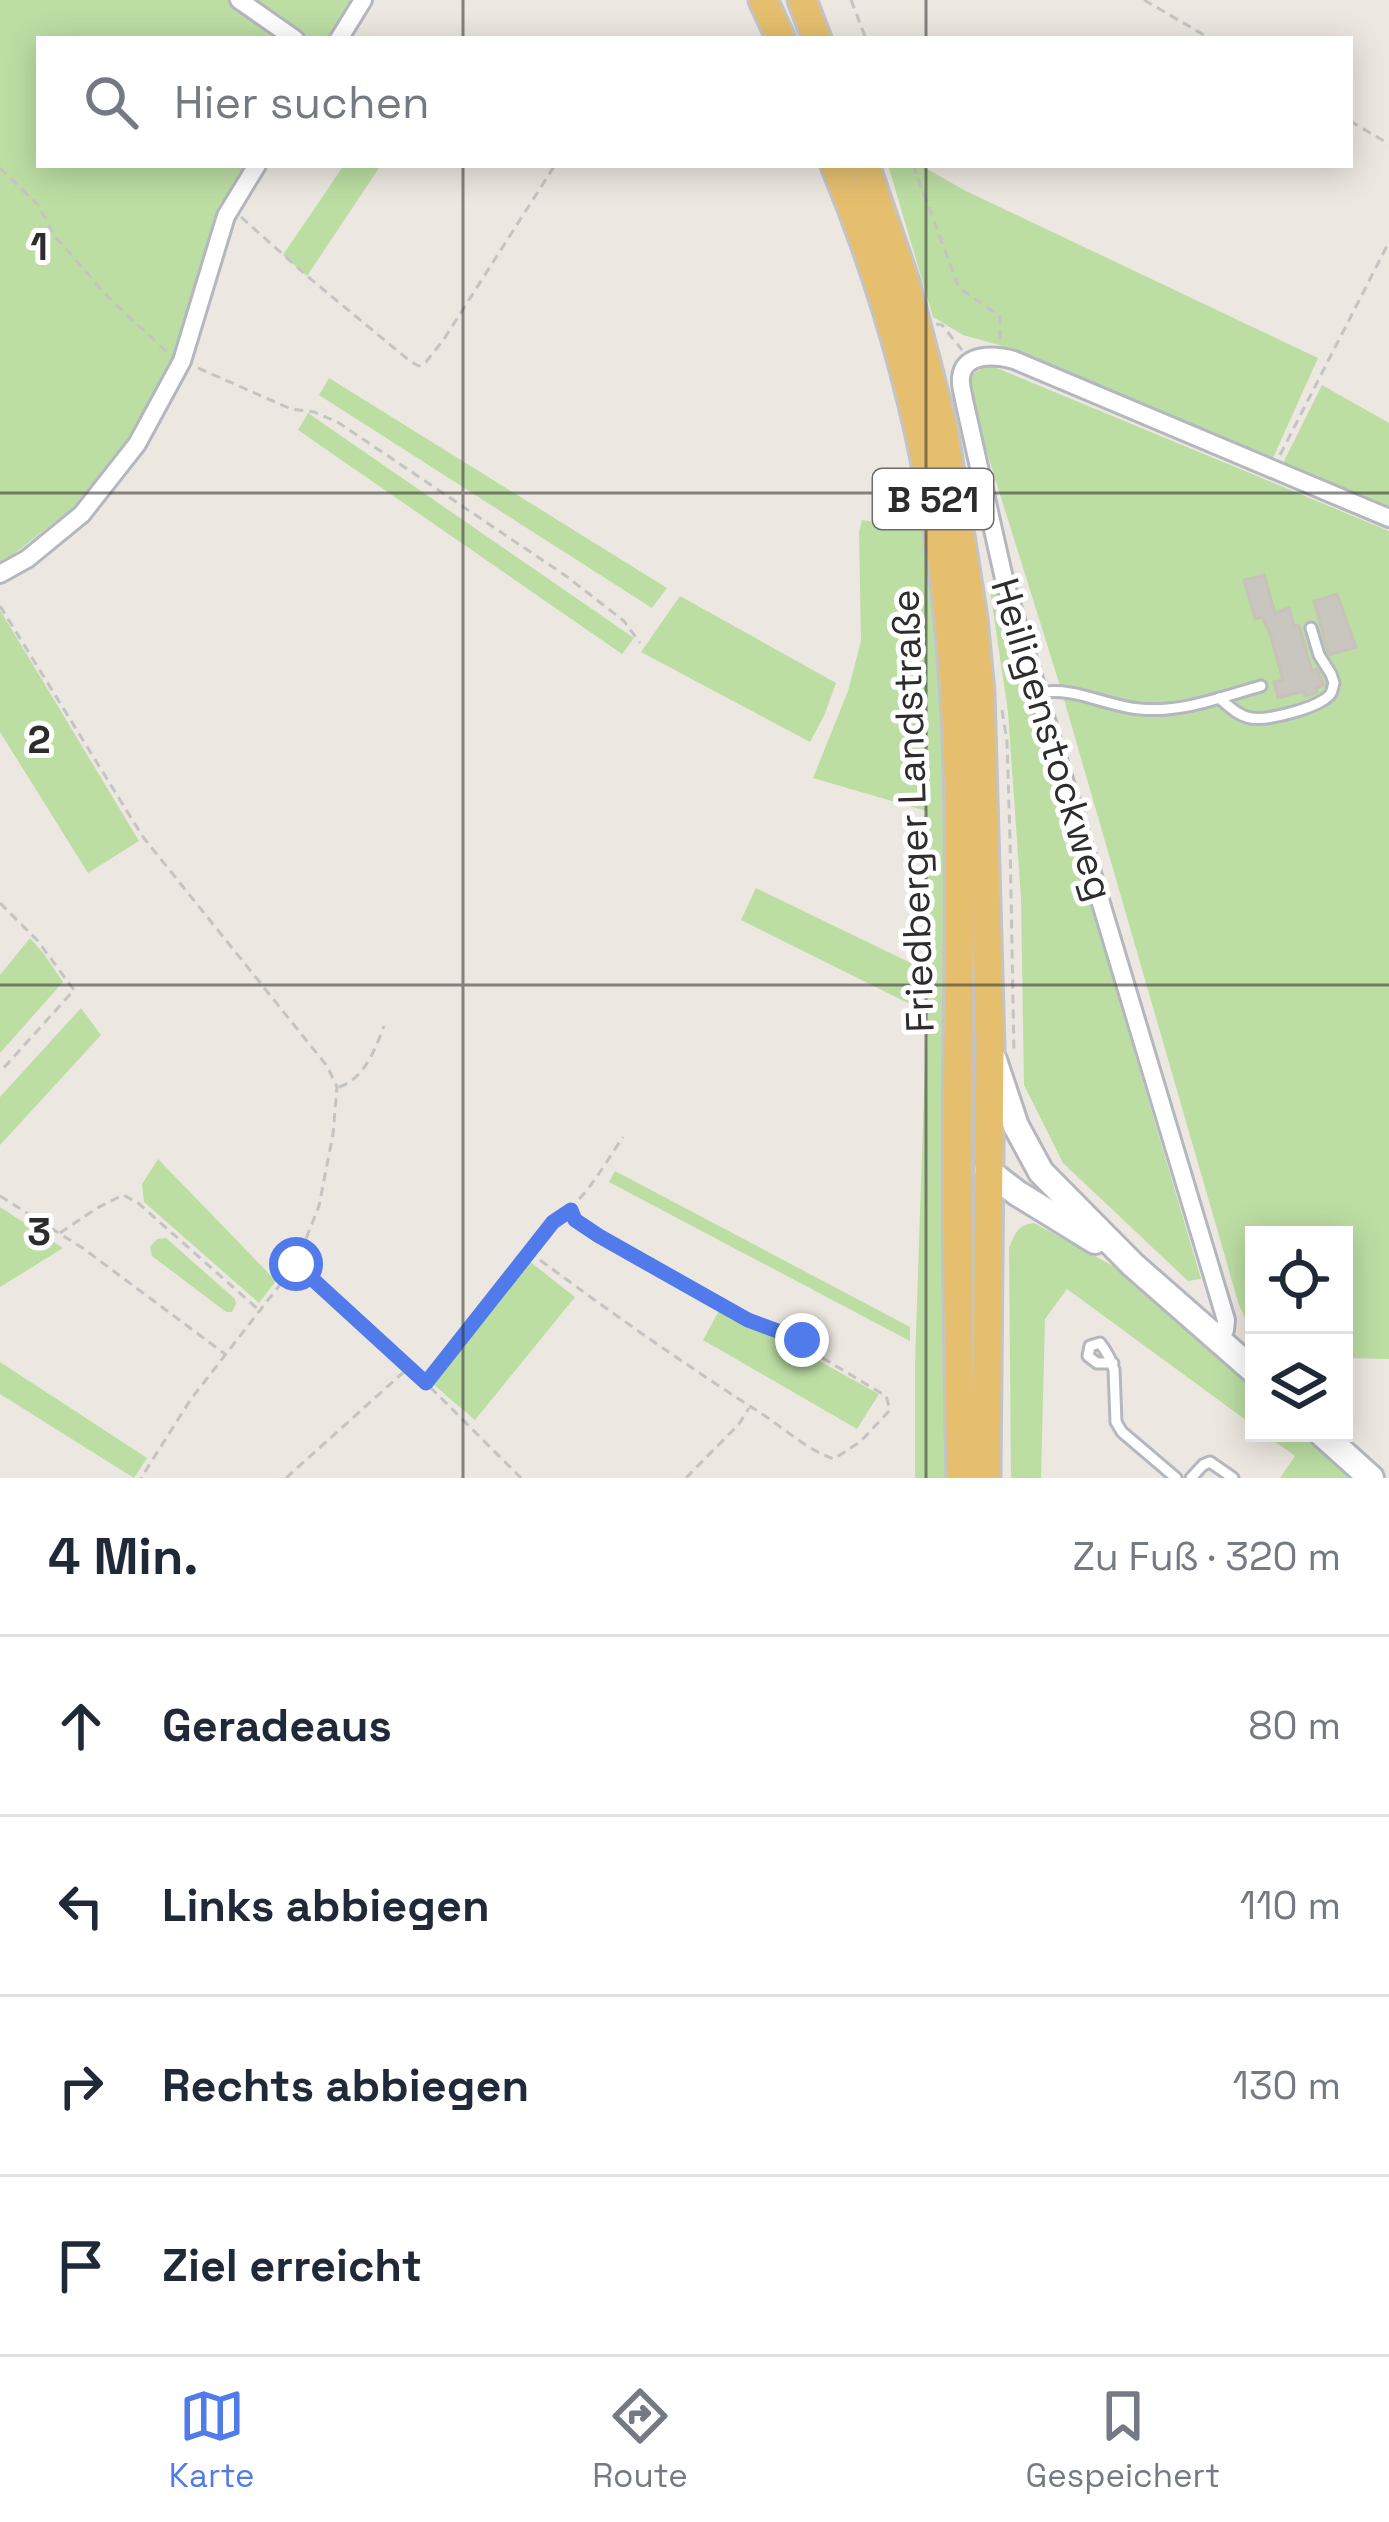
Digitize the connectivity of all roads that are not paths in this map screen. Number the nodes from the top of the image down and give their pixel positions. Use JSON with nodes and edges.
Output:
{"nodes":[{"id":1,"x":238,"y":0,"type":"edge"},
{"id":2,"x":364,"y":0,"type":"edge"},
{"id":3,"x":763,"y":0,"type":"edge"},
{"id":4,"x":802,"y":0,"type":"edge"},
{"id":5,"x":292,"y":36,"type":"edge"},
{"id":6,"x":341,"y":36,"type":"edge"},
{"id":7,"x":780,"y":36,"type":"edge"},
{"id":8,"x":816,"y":36,"type":"edge"},
{"id":9,"x":255,"y":168,"type":"edge"},
{"id":10,"x":836,"y":168,"type":"edge"},
{"id":11,"x":866,"y":168,"type":"edge"},
{"id":12,"x":1389,"y":518,"type":"edge"},
{"id":13,"x":0,"y":574,"type":"edge"},
{"id":14,"x":1311,"y":628,"type":"dead end"},
{"id":15,"x":1261,"y":686,"type":"dead end"},
{"id":16,"x":1038,"y":693,"type":"junction"},
{"id":17,"x":1219,"y":698,"type":"junction"},
{"id":18,"x":990,"y":1046,"type":"junction"},
{"id":19,"x":957,"y":1110,"type":"junction"},
{"id":20,"x":987,"y":1170,"type":"junction"},
{"id":21,"x":1133,"y":1264,"type":"junction"},
{"id":22,"x":1220,"y":1300,"type":"junction"},
{"id":23,"x":1196,"y":1319,"type":"junction"},
{"id":24,"x":1218,"y":1339,"type":"junction"},
{"id":25,"x":1112,"y":1363,"type":"dead end"},
{"id":26,"x":1245,"y":1364,"type":"edge"},
{"id":27,"x":1329,"y":1442,"type":"edge"},
{"id":28,"x":1359,"y":1474,"type":"edge"},
{"id":29,"x":961,"y":1478,"type":"edge"},
{"id":30,"x":986,"y":1478,"type":"edge"},
{"id":31,"x":1176,"y":1478,"type":"edge"},
{"id":32,"x":1191,"y":1478,"type":"edge"},
{"id":33,"x":1233,"y":1478,"type":"edge"}],
"edges":[{"from":1,"to":5,"type":"street"},
{"from":2,"to":6,"type":"street"},
{"from":3,"to":7,"type":"main road"},
{"from":4,"to":8,"type":"main road"},
{"from":9,"to":13,"type":"street"},
{"from":10,"to":19,"type":"main road","name":"Friedberger Landstraße","number":"B 521"},
{"from":11,"to":18,"type":"main road","name":"Friedberger Landstraße","number":"B 521"},
{"from":12,"to":16,"type":"street","name":"Heiligenstockweg"},
{"from":14,"to":17,"type":"lane"},
{"from":15,"to":17,"type":"lane"},
{"from":16,"to":17,"type":"lane"},
{"from":16,"to":22,"type":"street","name":"Heiligenstockweg"},
{"from":18,"to":20,"type":"main road","name":"Friedberger Landstraße","number":"B 521"},
{"from":18,"to":21,"type":"street","name":"Friedberger Landstraße"},
{"from":19,"to":20,"type":"main road"},
{"from":19,"to":29,"type":"main road","number":"B 521"},
{"from":20,"to":21,"type":"street","name":"Friedberger Landstraße"},
{"from":20,"to":30,"type":"main road","number":"B 521"},
{"from":21,"to":23,"type":"street","name":"Friedberger Landstraße"},
{"from":22,"to":23,"type":"street"},
{"from":22,"to":24,"type":"street","name":"Heiligenstockweg"},
{"from":23,"to":24,"type":"street","name":"Friedberger Landstraße"},
{"from":24,"to":26,"type":"street","name":"Friedberger Landstraße"},
{"from":25,"to":31,"type":"lane"},
{"from":27,"to":28,"type":"street"},
{"from":32,"to":33,"type":"lane"}]}
